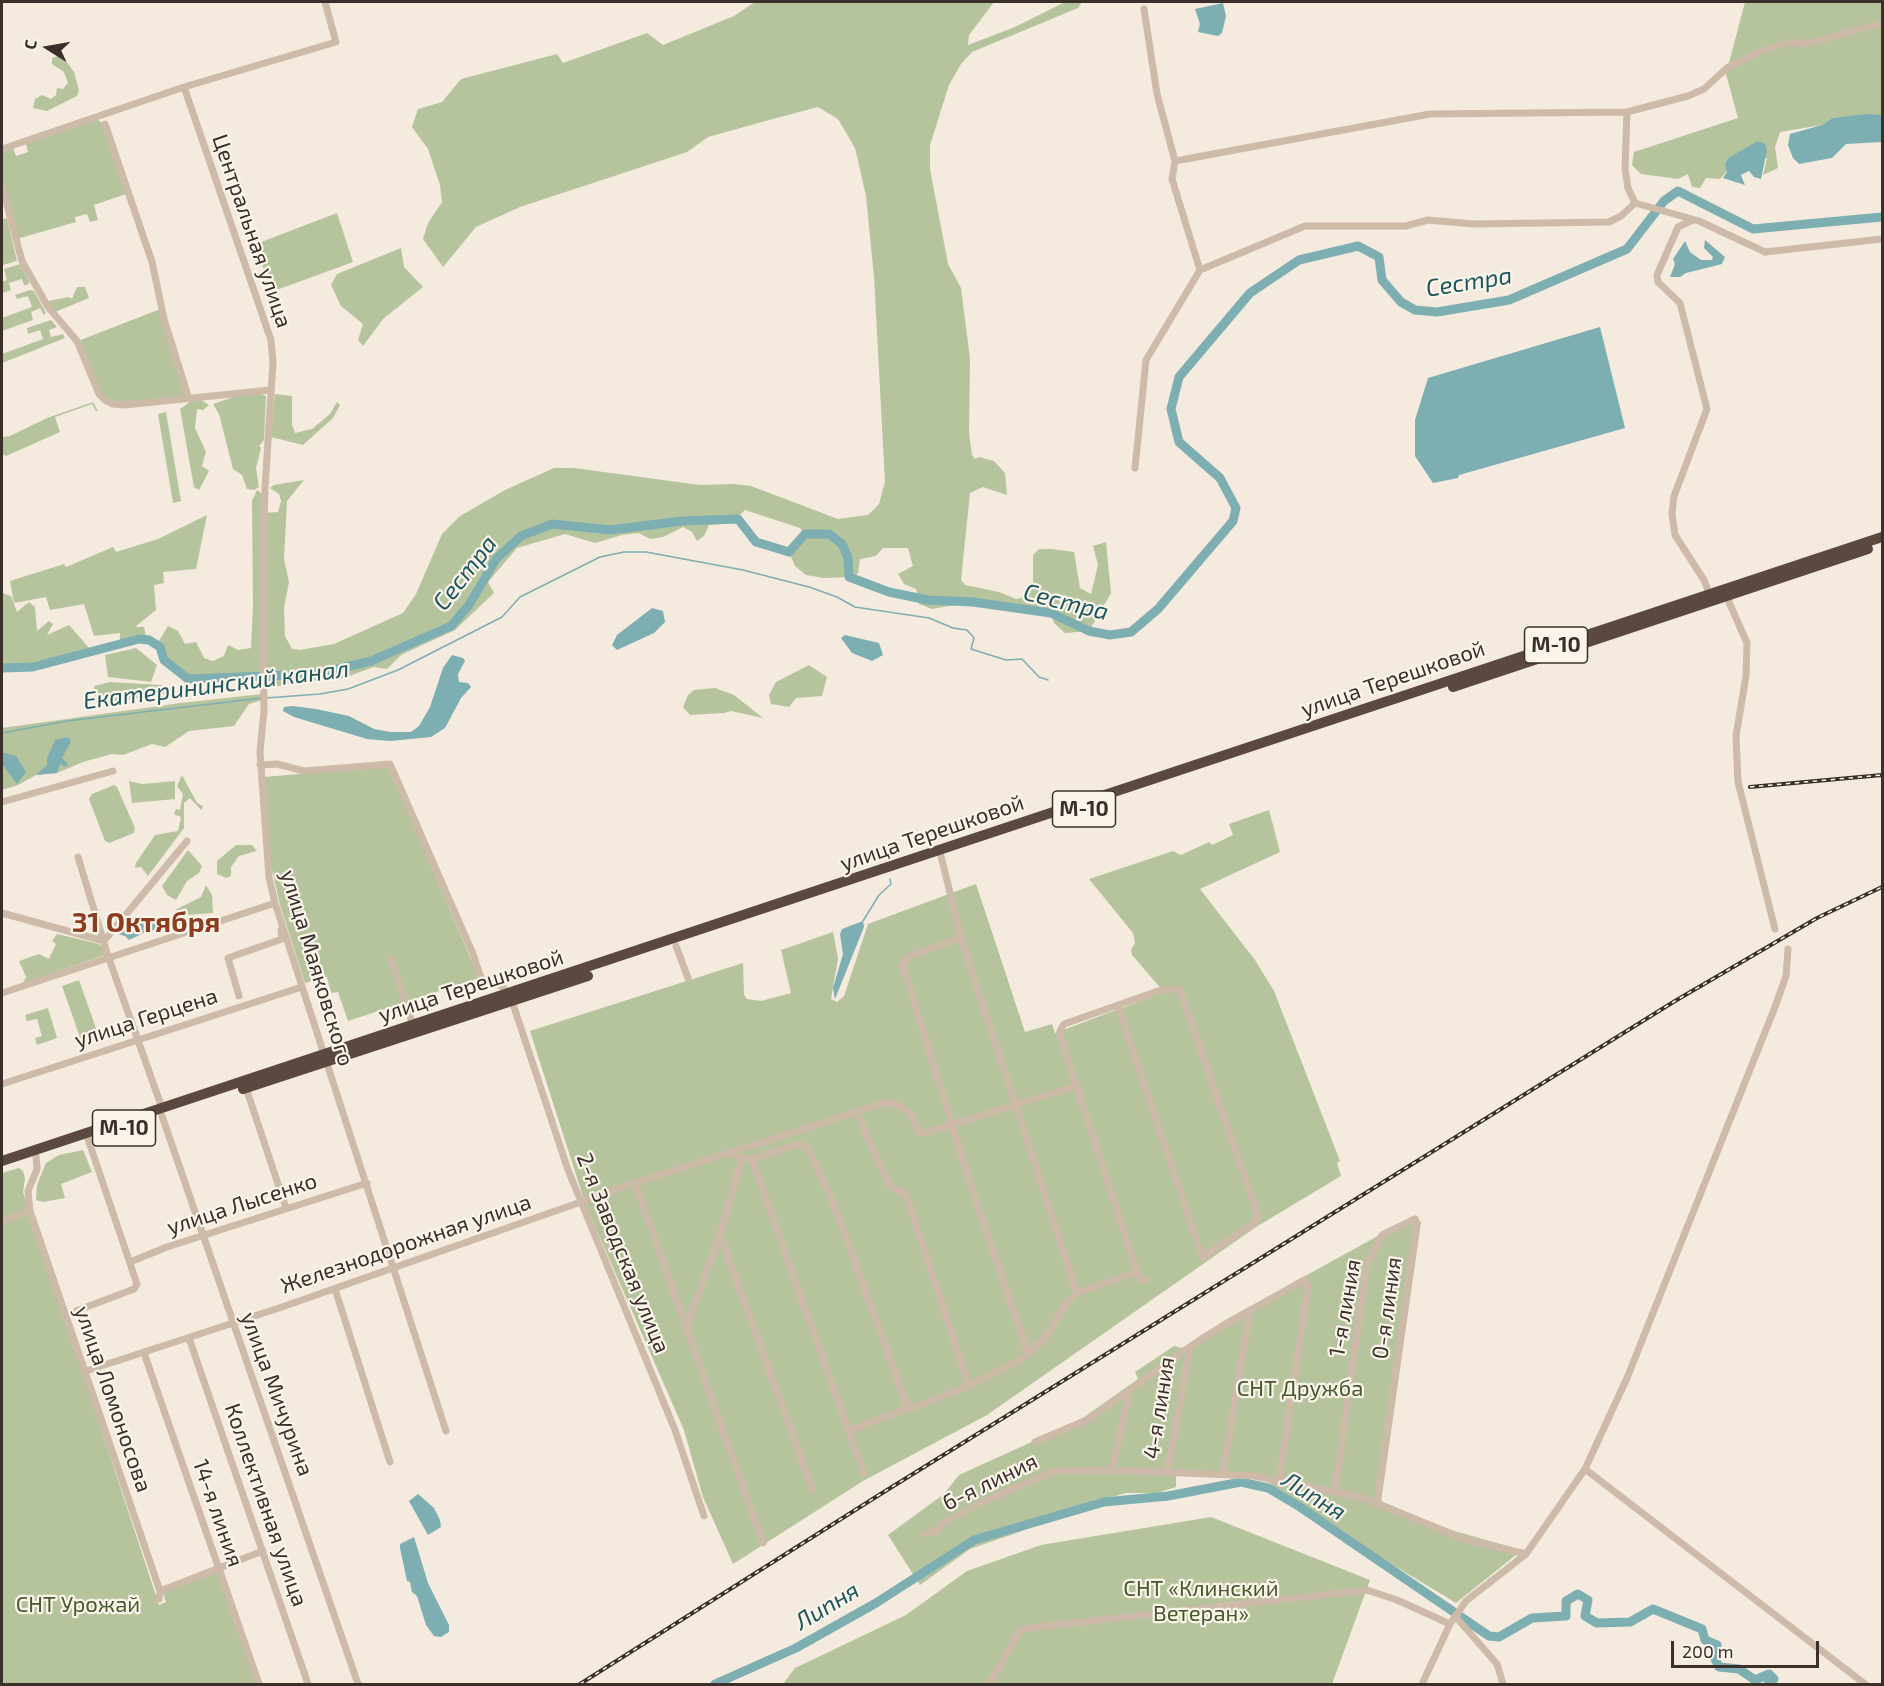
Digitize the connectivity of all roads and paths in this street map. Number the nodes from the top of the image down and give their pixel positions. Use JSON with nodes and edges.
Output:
{"nodes":[{"id":1,"x":325,"y":2,"type":"edge"},
{"id":2,"x":1143,"y":9,"type":"dead end"},
{"id":3,"x":1882,"y":23,"type":"edge"},
{"id":4,"x":184,"y":87,"type":"junction"},
{"id":5,"x":1627,"y":112,"type":"junction"},
{"id":6,"x":105,"y":124,"type":"dead end"},
{"id":7,"x":2,"y":148,"type":"edge"},
{"id":8,"x":1174,"y":161,"type":"junction"},
{"id":9,"x":2,"y":186,"type":"edge"},
{"id":10,"x":1635,"y":203,"type":"junction"},
{"id":11,"x":1691,"y":219,"type":"junction"},
{"id":12,"x":1882,"y":239,"type":"edge"},
{"id":13,"x":1200,"y":270,"type":"junction"},
{"id":14,"x":270,"y":390,"type":"junction"},
{"id":15,"x":189,"y":399,"type":"junction"},
{"id":16,"x":1136,"y":468,"type":"dead end"},
{"id":17,"x":1880,"y":540,"type":"edge"},
{"id":18,"x":1725,"y":592,"type":"junction"},
{"id":19,"x":1710,"y":597,"type":"junction"},
{"id":20,"x":260,"y":765,"type":"junction"},
{"id":21,"x":113,"y":771,"type":"dead end"},
{"id":22,"x":2,"y":802,"type":"edge"},
{"id":23,"x":187,"y":841,"type":"dead end"},
{"id":24,"x":941,"y":856,"type":"junction"},
{"id":25,"x":78,"y":857,"type":"dead end"},
{"id":26,"x":276,"y":907,"type":"junction"},
{"id":27,"x":2,"y":913,"type":"edge"},
{"id":28,"x":1774,"y":928,"type":"dead end"},
{"id":29,"x":961,"y":938,"type":"junction"},
{"id":30,"x":104,"y":941,"type":"junction"},
{"id":31,"x":676,"y":946,"type":"junction"},
{"id":32,"x":1788,"y":949,"type":"dead end"},
{"id":33,"x":108,"y":956,"type":"junction"},
{"id":34,"x":391,"y":959,"type":"dead end"},
{"id":35,"x":688,"y":978,"type":"dead end"},
{"id":36,"x":302,"y":987,"type":"junction"},
{"id":37,"x":2,"y":993,"type":"edge"},
{"id":38,"x":238,"y":996,"type":"dead end"},
{"id":39,"x":511,"y":998,"type":"junction"},
{"id":40,"x":1118,"y":1006,"type":"junction"},
{"id":41,"x":413,"y":1024,"type":"junction"},
{"id":42,"x":136,"y":1040,"type":"junction"},
{"id":43,"x":326,"y":1058,"type":"junction"},
{"id":44,"x":2,"y":1084,"type":"edge"},
{"id":45,"x":1076,"y":1086,"type":"junction"},
{"id":46,"x":246,"y":1088,"type":"junction"},
{"id":47,"x":1015,"y":1106,"type":"junction"},
{"id":48,"x":162,"y":1112,"type":"junction"},
{"id":49,"x":857,"y":1113,"type":"junction"},
{"id":50,"x":952,"y":1122,"type":"junction"},
{"id":51,"x":88,"y":1139,"type":"junction"},
{"id":52,"x":728,"y":1152,"type":"junction"},
{"id":53,"x":36,"y":1156,"type":"junction"},
{"id":54,"x":742,"y":1158,"type":"junction"},
{"id":55,"x":752,"y":1159,"type":"junction"},
{"id":56,"x":2,"y":1161,"type":"edge"},
{"id":57,"x":2,"y":1168,"type":"edge"},
{"id":58,"x":367,"y":1183,"type":"junction"},
{"id":59,"x":635,"y":1183,"type":"junction"},
{"id":60,"x":581,"y":1202,"type":"junction"},
{"id":61,"x":286,"y":1208,"type":"junction"},
{"id":62,"x":30,"y":1211,"type":"junction"},
{"id":63,"x":2,"y":1221,"type":"edge"},
{"id":64,"x":1417,"y":1224,"type":"joint"},
{"id":65,"x":202,"y":1235,"type":"junction"},
{"id":66,"x":720,"y":1235,"type":"junction"},
{"id":67,"x":130,"y":1262,"type":"junction"},
{"id":68,"x":392,"y":1269,"type":"junction"},
{"id":69,"x":1137,"y":1272,"type":"junction"},
{"id":70,"x":1148,"y":1280,"type":"dead end"},
{"id":71,"x":335,"y":1289,"type":"junction"},
{"id":72,"x":1077,"y":1293,"type":"junction"},
{"id":73,"x":1250,"y":1310,"type":"junction"},
{"id":74,"x":76,"y":1311,"type":"dead end"},
{"id":75,"x":232,"y":1323,"type":"junction"},
{"id":76,"x":687,"y":1325,"type":"junction"},
{"id":77,"x":189,"y":1338,"type":"junction"},
{"id":78,"x":1187,"y":1349,"type":"junction"},
{"id":79,"x":144,"y":1353,"type":"junction"},
{"id":80,"x":1028,"y":1353,"type":"junction"},
{"id":81,"x":86,"y":1371,"type":"junction"},
{"id":82,"x":969,"y":1386,"type":"junction"},
{"id":83,"x":1127,"y":1392,"type":"junction"},
{"id":84,"x":908,"y":1408,"type":"junction"},
{"id":85,"x":447,"y":1431,"type":"dead end"},
{"id":86,"x":848,"y":1431,"type":"junction"},
{"id":87,"x":1035,"y":1442,"type":"dead end"},
{"id":88,"x":390,"y":1462,"type":"dead end"},
{"id":89,"x":1585,"y":1469,"type":"junction"},
{"id":90,"x":1112,"y":1470,"type":"junction"},
{"id":91,"x":1167,"y":1473,"type":"junction"},
{"id":92,"x":864,"y":1474,"type":"dead end"},
{"id":93,"x":1223,"y":1474,"type":"junction"},
{"id":94,"x":1279,"y":1481,"type":"junction"},
{"id":95,"x":813,"y":1490,"type":"dead end"},
{"id":96,"x":1335,"y":1492,"type":"junction"},
{"id":97,"x":1377,"y":1504,"type":"junction"},
{"id":98,"x":704,"y":1516,"type":"dead end"},
{"id":99,"x":924,"y":1534,"type":"dead end"},
{"id":100,"x":762,"y":1543,"type":"dead end"},
{"id":101,"x":263,"y":1551,"type":"junction"},
{"id":102,"x":1526,"y":1554,"type":"junction"},
{"id":103,"x":218,"y":1567,"type":"junction"},
{"id":104,"x":1455,"y":1616,"type":"junction"},
{"id":105,"x":1450,"y":1624,"type":"junction"},
{"id":106,"x":259,"y":1684,"type":"edge"},
{"id":107,"x":308,"y":1684,"type":"edge"},
{"id":108,"x":358,"y":1684,"type":"edge"},
{"id":109,"x":989,"y":1684,"type":"edge"},
{"id":110,"x":1422,"y":1684,"type":"edge"},
{"id":111,"x":1503,"y":1684,"type":"edge"},
{"id":112,"x":1865,"y":1684,"type":"edge"}],
"edges":[{"from":1,"to":4,"type":"street"},
{"from":2,"to":8,"type":"street"},
{"from":3,"to":5,"type":"street"},
{"from":4,"to":7,"type":"street"},
{"from":4,"to":14,"type":"street","name":"Центральная улица"},
{"from":5,"to":8,"type":"street"},
{"from":5,"to":10,"type":"street"},
{"from":6,"to":15,"type":"street"},
{"from":8,"to":13,"type":"street"},
{"from":9,"to":15,"type":"street"},
{"from":10,"to":11,"type":"street"},
{"from":10,"to":13,"type":"street"},
{"from":11,"to":12,"type":"street"},
{"from":11,"to":19,"type":"street"},
{"from":13,"to":16,"type":"street"},
{"from":14,"to":15,"type":"street"},
{"from":14,"to":20,"type":"street","name":"улица Маяковского"},
{"from":17,"to":18,"type":"highway","name":"улица Терешковой","number":"М-10"},
{"from":17,"to":18,"type":"highway","name":"улица Терешковой","number":"М-10"},
{"from":18,"to":19,"type":"highway","name":"улица Терешковой","number":"М-10"},
{"from":18,"to":28,"type":"street"},
{"from":19,"to":24,"type":"highway","name":"улица Терешковой","number":"М-10"},
{"from":19,"to":39,"type":"highway","name":"улица Терешковой","number":"М-10"},
{"from":20,"to":26,"type":"street","name":"улица Маяковского"},
{"from":20,"to":39,"type":"street"},
{"from":21,"to":22,"type":"street"},
{"from":23,"to":30,"type":"street"},
{"from":24,"to":29,"type":"street"},
{"from":24,"to":31,"type":"highway","name":"улица Терешковой","number":"М-10"},
{"from":25,"to":30,"type":"street","name":"улица Мичурина"},
{"from":26,"to":33,"type":"street"},
{"from":26,"to":36,"type":"street","name":"улица Маяковского"},
{"from":26,"to":38,"type":"street"},
{"from":27,"to":30,"type":"street"},
{"from":29,"to":47,"type":"street"},
{"from":29,"to":50,"type":"street"},
{"from":30,"to":33,"type":"street","name":"улица Мичурина"},
{"from":31,"to":35,"type":"street"},
{"from":31,"to":39,"type":"highway","name":"улица Терешковой","number":"М-10"},
{"from":32,"to":89,"type":"street"},
{"from":33,"to":37,"type":"street"},
{"from":33,"to":42,"type":"street","name":"улица Мичурина"},
{"from":34,"to":41,"type":"street"},
{"from":36,"to":42,"type":"street","name":"улица Герцена"},
{"from":36,"to":43,"type":"street","name":"улица Маяковского"},
{"from":39,"to":41,"type":"highway","name":"улица Терешковой","number":"М-10"},
{"from":39,"to":43,"type":"highway","name":"улица Терешковой","number":"М-10"},
{"from":39,"to":60,"type":"street","name":"2-я Заводская улица"},
{"from":40,"to":40,"type":"street"},
{"from":40,"to":45,"type":"street"},
{"from":41,"to":43,"type":"highway","name":"улица Терешковой","number":"М-10"},
{"from":42,"to":44,"type":"street","name":"улица Герцена"},
{"from":42,"to":48,"type":"street","name":"улица Мичурина"},
{"from":43,"to":46,"type":"highway","name":"улица Терешковой","number":"М-10"},
{"from":43,"to":48,"type":"highway","name":"улица Терешковой","number":"М-10"},
{"from":43,"to":58,"type":"street","name":"улица Маяковского"},
{"from":45,"to":47,"type":"street"},
{"from":45,"to":69,"type":"street"},
{"from":46,"to":48,"type":"highway","name":"улица Терешковой","number":"М-10"},
{"from":46,"to":61,"type":"street"},
{"from":47,"to":50,"type":"street"},
{"from":47,"to":72,"type":"street"},
{"from":48,"to":51,"type":"highway","name":"улица Терешковой","number":"М-10"},
{"from":48,"to":56,"type":"highway","name":"улица Терешковой","number":"М-10"},
{"from":48,"to":65,"type":"street","name":"улица Мичурина"},
{"from":49,"to":50,"type":"street","name":"Железнодорожная улица"},
{"from":49,"to":52,"type":"street","name":"Железнодорожная улица"},
{"from":49,"to":82,"type":"street"},
{"from":50,"to":80,"type":"street"},
{"from":51,"to":53,"type":"highway","name":"улица Терешковой","number":"М-10"},
{"from":51,"to":67,"type":"street"},
{"from":52,"to":54,"type":"street"},
{"from":52,"to":59,"type":"street","name":"Железнодорожная улица"},
{"from":53,"to":57,"type":"highway","name":"улица Терешковой","number":"М-10"},
{"from":53,"to":62,"type":"street"},
{"from":54,"to":55,"type":"street"},
{"from":54,"to":66,"type":"street"},
{"from":55,"to":84,"type":"street"},
{"from":55,"to":86,"type":"street"},
{"from":58,"to":61,"type":"street","name":"улица Лысенко"},
{"from":58,"to":68,"type":"street","name":"улица Маяковского"},
{"from":59,"to":60,"type":"street","name":"Железнодорожная улица"},
{"from":59,"to":76,"type":"street"},
{"from":60,"to":68,"type":"street","name":"Железнодорожная улица"},
{"from":60,"to":98,"type":"street","name":"2-я Заводская улица"},
{"from":61,"to":65,"type":"street","name":"улица Лысенко"},
{"from":62,"to":63,"type":"street"},
{"from":62,"to":81,"type":"street","name":"улица Ломоносова"},
{"from":64,"to":96,"type":"street","name":"1-я линия"},
{"from":64,"to":97,"type":"street","name":"0-я линия"},
{"from":65,"to":67,"type":"street","name":"улица Лысенко"},
{"from":65,"to":75,"type":"street","name":"улица Мичурина"},
{"from":66,"to":76,"type":"street"},
{"from":66,"to":95,"type":"street"},
{"from":67,"to":74,"type":"street"},
{"from":68,"to":71,"type":"street","name":"Железнодорожная улица"},
{"from":68,"to":85,"type":"street","name":"улица Маяковского"},
{"from":69,"to":70,"type":"street"},
{"from":69,"to":72,"type":"street"},
{"from":71,"to":75,"type":"street","name":"Железнодорожная улица"},
{"from":71,"to":88,"type":"street"},
{"from":72,"to":80,"type":"street"},
{"from":73,"to":78,"type":"street"},
{"from":73,"to":93,"type":"street"},
{"from":73,"to":94,"type":"street"},
{"from":75,"to":77,"type":"street","name":"Железнодорожная улица"},
{"from":75,"to":108,"type":"street","name":"улица Мичурина"},
{"from":76,"to":100,"type":"street"},
{"from":77,"to":79,"type":"street","name":"Железнодорожная улица"},
{"from":77,"to":101,"type":"street","name":"Коллективная улица"},
{"from":78,"to":83,"type":"street"},
{"from":78,"to":91,"type":"street","name":"4-я линия"},
{"from":79,"to":81,"type":"street","name":"Железнодорожная улица"},
{"from":79,"to":103,"type":"street","name":"14-я линия"},
{"from":80,"to":82,"type":"street"},
{"from":81,"to":103,"type":"street","name":"улица Ломоносова"},
{"from":82,"to":84,"type":"street"},
{"from":83,"to":87,"type":"street"},
{"from":83,"to":90,"type":"street"},
{"from":84,"to":86,"type":"street"},
{"from":86,"to":92,"type":"street"},
{"from":89,"to":102,"type":"street"},
{"from":89,"to":112,"type":"street"},
{"from":90,"to":91,"type":"street","name":"6-я линия"},
{"from":90,"to":99,"type":"street","name":"6-я линия"},
{"from":91,"to":93,"type":"street","name":"6-я линия"},
{"from":93,"to":94,"type":"street","name":"6-я линия"},
{"from":94,"to":96,"type":"street","name":"6-я линия"},
{"from":96,"to":97,"type":"street","name":"6-я линия"},
{"from":97,"to":102,"type":"street","name":"6-я линия"},
{"from":101,"to":103,"type":"street"},
{"from":101,"to":107,"type":"street","name":"Коллективная улица"},
{"from":102,"to":104,"type":"street"},
{"from":103,"to":106,"type":"street","name":"14-я линия"},
{"from":104,"to":105,"type":"street"},
{"from":104,"to":111,"type":"street"},
{"from":105,"to":109,"type":"street"},
{"from":105,"to":110,"type":"street"}]}
